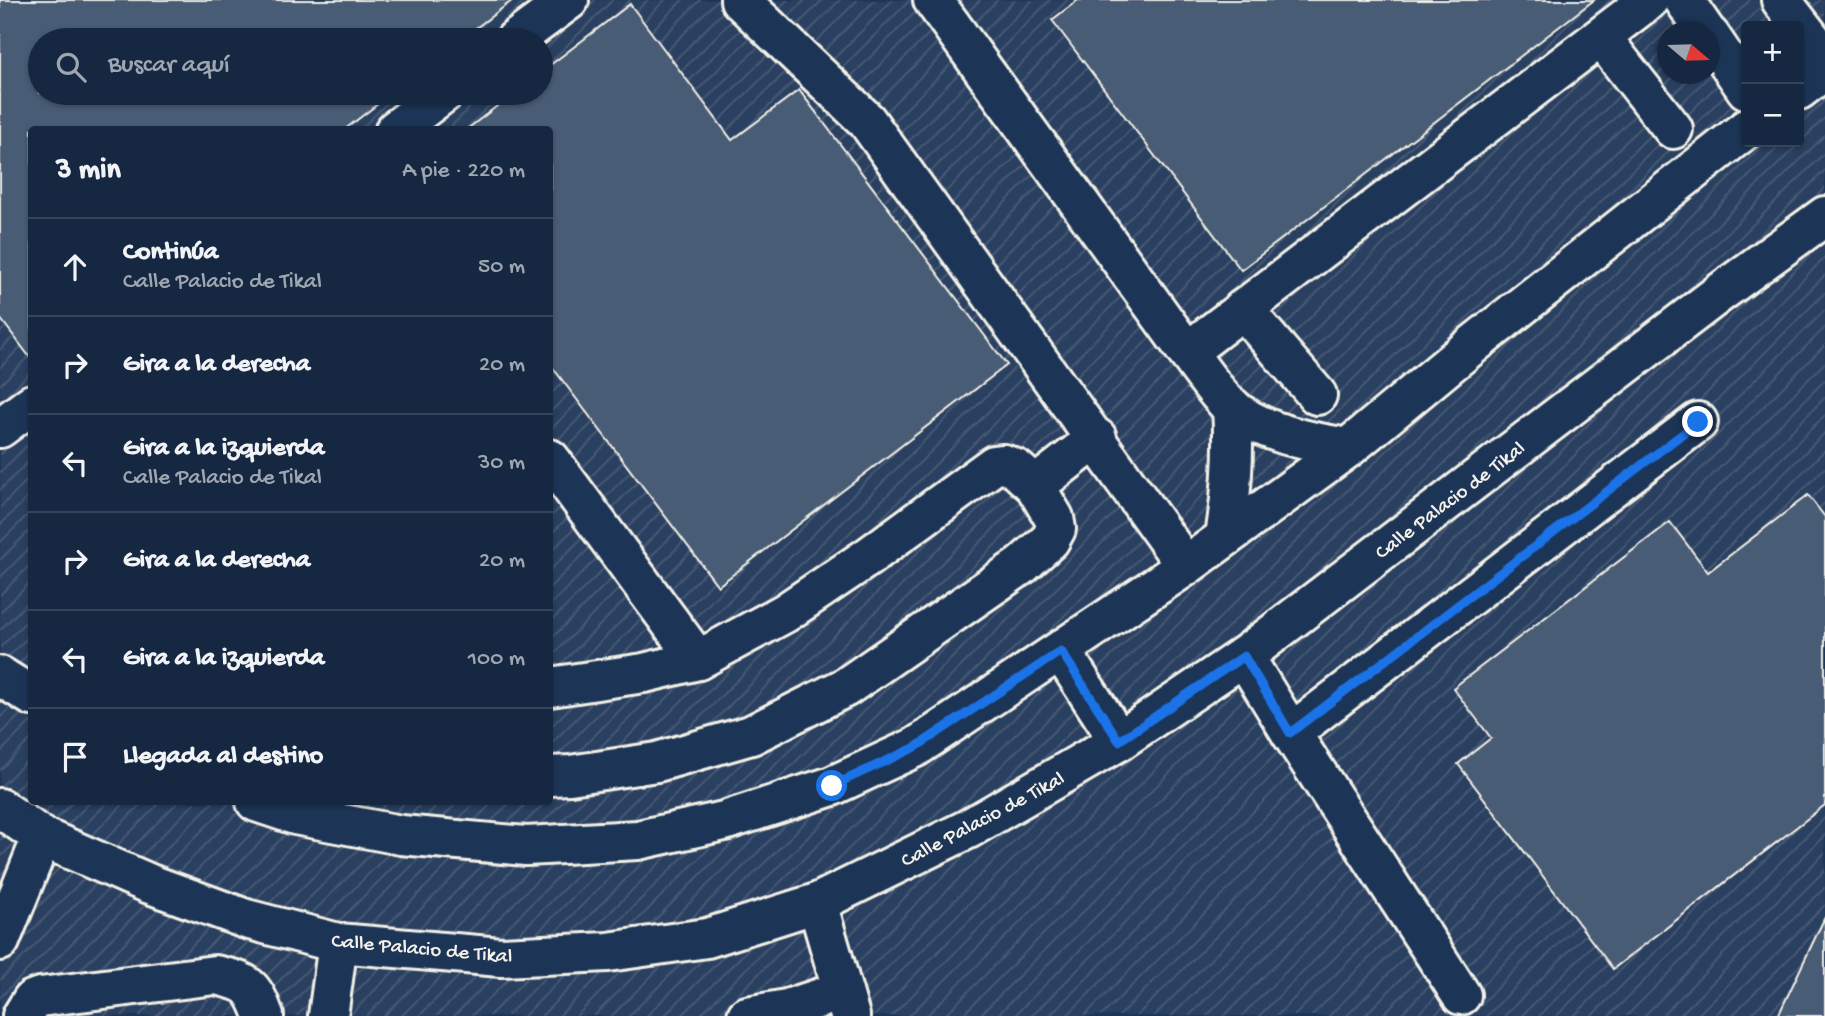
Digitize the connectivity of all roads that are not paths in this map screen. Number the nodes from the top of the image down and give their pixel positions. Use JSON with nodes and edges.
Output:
{"nodes":[{"id":1,"x":569,"y":0,"type":"edge"},
{"id":2,"x":740,"y":0,"type":"edge"},
{"id":3,"x":933,"y":0,"type":"edge"},
{"id":4,"x":1649,"y":0,"type":"edge"},
{"id":5,"x":1685,"y":0,"type":"edge"},
{"id":6,"x":1781,"y":0,"type":"edge"},
{"id":7,"x":1699,"y":21,"type":"edge"},
{"id":8,"x":531,"y":28,"type":"edge"},
{"id":9,"x":1601,"y":37,"type":"junction"},
{"id":10,"x":1720,"y":51,"type":"edge"},
{"id":11,"x":1825,"y":57,"type":"edge"},
{"id":12,"x":1825,"y":70,"type":"edge"},
{"id":13,"x":1743,"y":84,"type":"edge"},
{"id":14,"x":1804,"y":86,"type":"edge"},
{"id":15,"x":428,"y":105,"type":"edge"},
{"id":16,"x":400,"y":126,"type":"edge"},
{"id":17,"x":1673,"y":129,"type":"dead end"},
{"id":18,"x":1741,"y":133,"type":"edge"},
{"id":19,"x":1825,"y":216,"type":"edge"},
{"id":20,"x":1243,"y":309,"type":"junction"},
{"id":21,"x":1187,"y":352,"type":"junction"},
{"id":22,"x":1317,"y":395,"type":"dead end"},
{"id":23,"x":28,"y":407,"type":"edge"},
{"id":24,"x":1231,"y":407,"type":"junction"},
{"id":25,"x":1698,"y":422,"type":"dead end"},
{"id":26,"x":0,"y":428,"type":"edge"},
{"id":27,"x":1097,"y":438,"type":"junction"},
{"id":28,"x":1348,"y":448,"type":"junction"},
{"id":29,"x":553,"y":463,"type":"edge"},
{"id":30,"x":1035,"y":486,"type":"junction"},
{"id":31,"x":1225,"y":537,"type":"junction"},
{"id":32,"x":1186,"y":566,"type":"junction"},
{"id":33,"x":1061,"y":651,"type":"junction"},
{"id":34,"x":1244,"y":656,"type":"junction"},
{"id":35,"x":698,"y":660,"type":"junction"},
{"id":36,"x":0,"y":676,"type":"edge"},
{"id":37,"x":553,"y":687,"type":"edge"},
{"id":38,"x":28,"y":694,"type":"edge"},
{"id":39,"x":1290,"y":733,"type":"junction"},
{"id":40,"x":1119,"y":741,"type":"junction"},
{"id":41,"x":553,"y":776,"type":"edge"},
{"id":42,"x":264,"y":805,"type":"edge"},
{"id":43,"x":0,"y":808,"type":"edge"},
{"id":44,"x":42,"y":837,"type":"junction"},
{"id":45,"x":817,"y":903,"type":"junction"},
{"id":46,"x":0,"y":941,"type":"edge"},
{"id":47,"x":338,"y":943,"type":"junction"},
{"id":48,"x":1461,"y":995,"type":"dead end"},
{"id":49,"x":846,"y":1004,"type":"edge"},
{"id":50,"x":788,"y":1013,"type":"edge"},
{"id":51,"x":22,"y":1016,"type":"edge"},
{"id":52,"x":264,"y":1016,"type":"edge"},
{"id":53,"x":328,"y":1016,"type":"edge"},
{"id":54,"x":747,"y":1016,"type":"edge"}],
"edges":[{"from":1,"to":8,"type":"street"},
{"from":2,"to":27,"type":"street"},
{"from":3,"to":21,"type":"street"},
{"from":4,"to":9,"type":"street"},
{"from":5,"to":7,"type":"street"},
{"from":6,"to":11,"type":"street"},
{"from":9,"to":17,"type":"street"},
{"from":9,"to":20,"type":"street"},
{"from":10,"to":13,"type":"street"},
{"from":12,"to":14,"type":"street"},
{"from":15,"to":16,"type":"street"},
{"from":18,"to":28,"type":"street"},
{"from":19,"to":34,"type":"street","name":"Calle Palacio de Tikal"},
{"from":20,"to":21,"type":"street"},
{"from":20,"to":22,"type":"street"},
{"from":21,"to":24,"type":"street"},
{"from":23,"to":26,"type":"street"},
{"from":24,"to":28,"type":"street"},
{"from":24,"to":31,"type":"street"},
{"from":25,"to":39,"type":"street"},
{"from":27,"to":30,"type":"street"},
{"from":27,"to":32,"type":"street"},
{"from":28,"to":31,"type":"street"},
{"from":29,"to":35,"type":"street"},
{"from":30,"to":35,"type":"street"},
{"from":30,"to":41,"type":"street"},
{"from":31,"to":32,"type":"street"},
{"from":32,"to":33,"type":"street"},
{"from":33,"to":40,"type":"street"},
{"from":33,"to":42,"type":"street"},
{"from":34,"to":39,"type":"street"},
{"from":34,"to":40,"type":"street","name":"Calle Palacio de Tikal"},
{"from":35,"to":37,"type":"street"},
{"from":36,"to":38,"type":"street"},
{"from":39,"to":48,"type":"street"},
{"from":40,"to":45,"type":"street","name":"Calle Palacio de Tikal"},
{"from":43,"to":44,"type":"street","name":"Calle Palacio de Tikal"},
{"from":44,"to":46,"type":"street"},
{"from":44,"to":47,"type":"street","name":"Calle Palacio de Tikal"},
{"from":45,"to":47,"type":"street","name":"Calle Palacio de Tikal"},
{"from":45,"to":49,"type":"street"},
{"from":47,"to":53,"type":"street"},
{"from":49,"to":50,"type":"street"},
{"from":50,"to":54,"type":"street"},
{"from":51,"to":52,"type":"street"}]}
